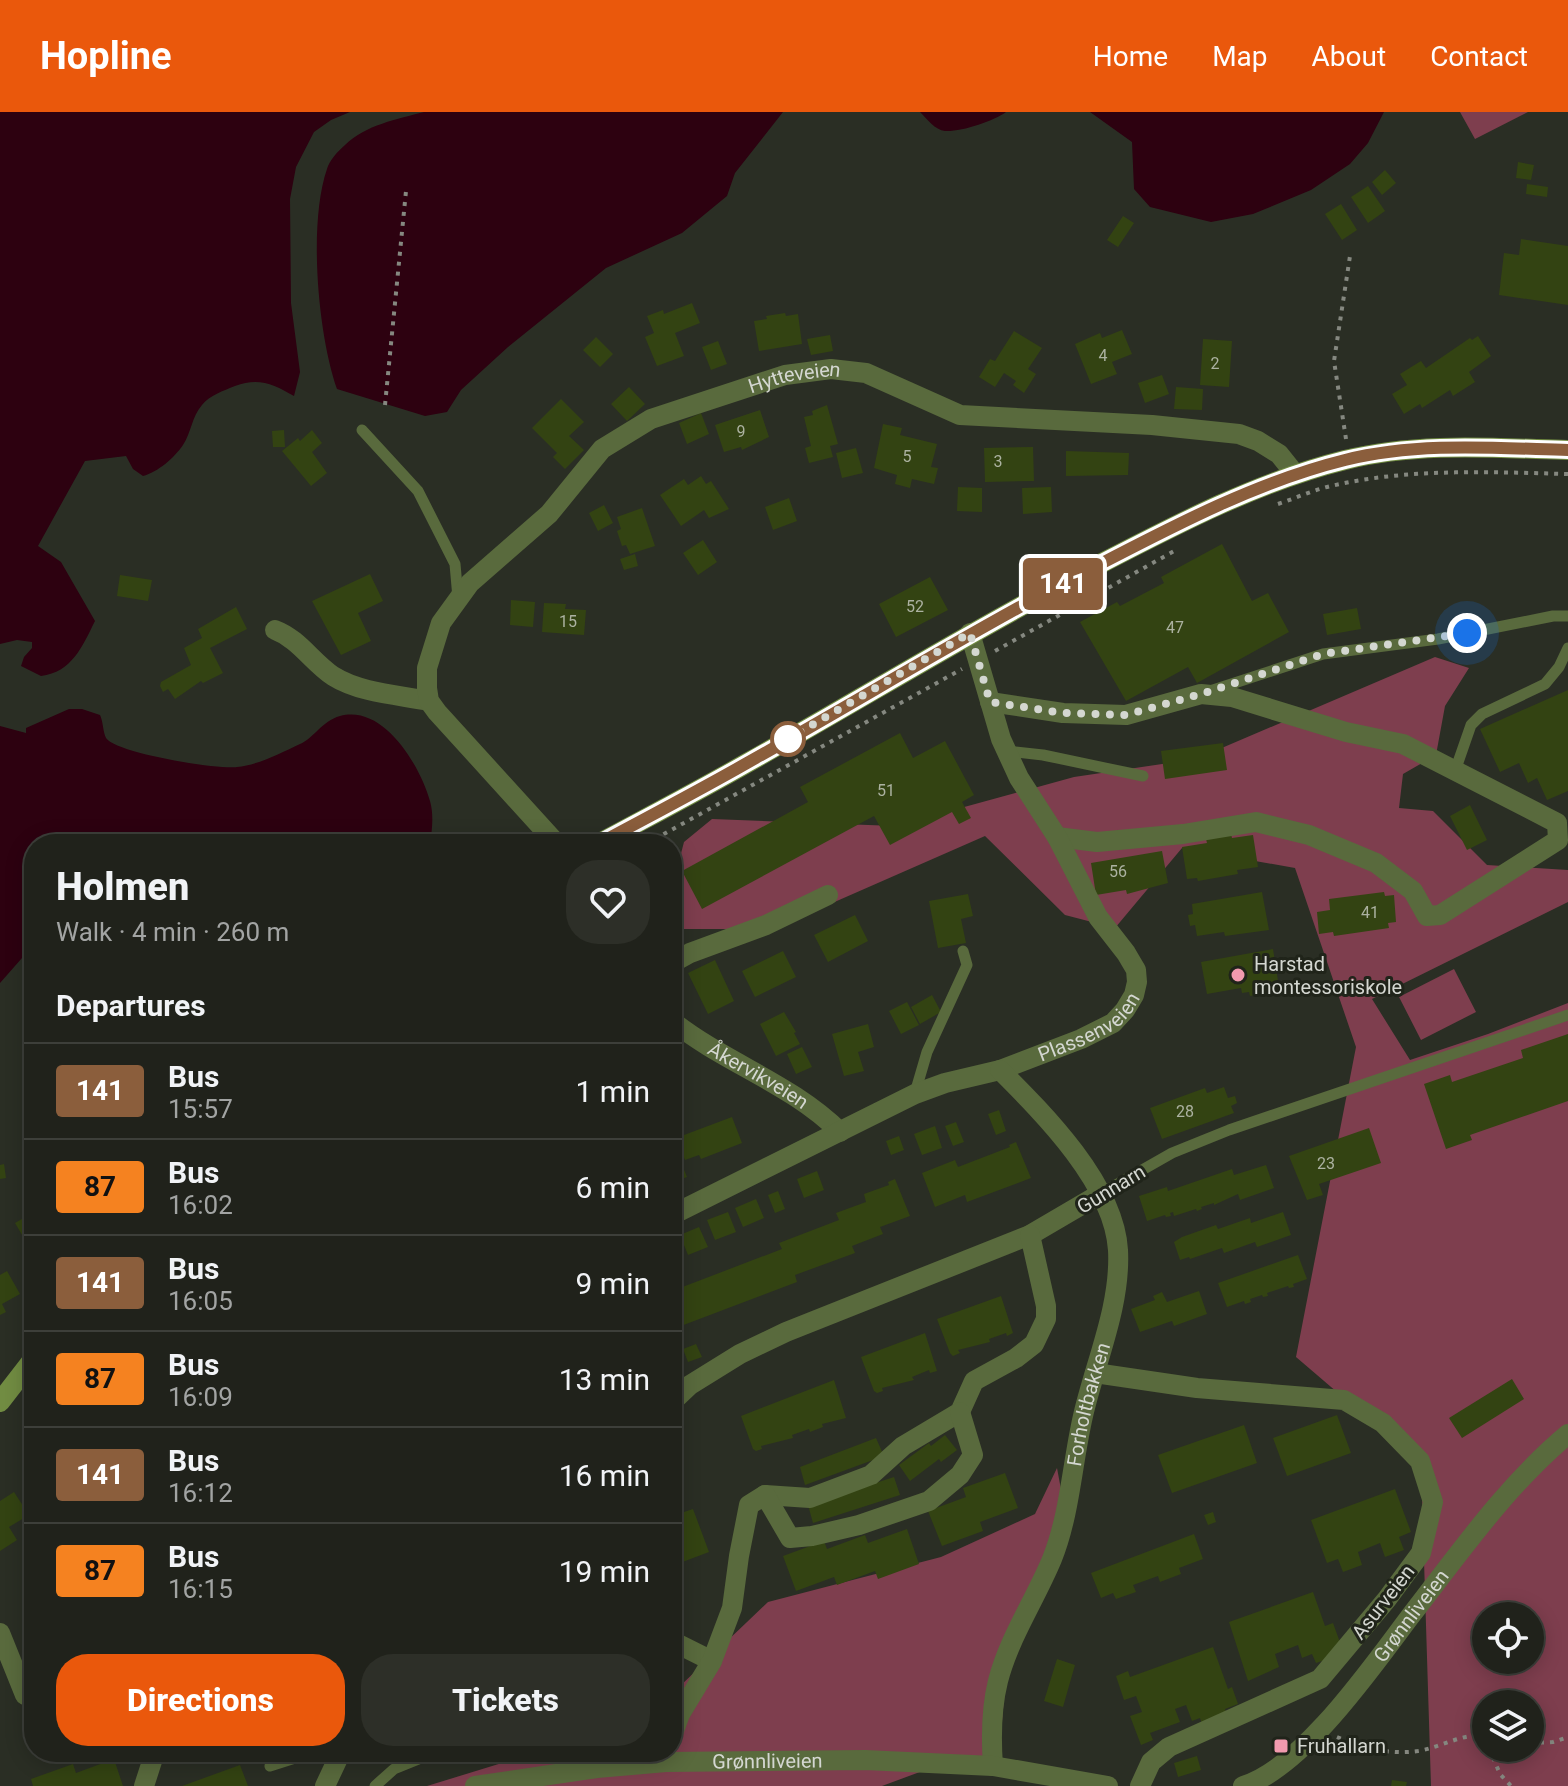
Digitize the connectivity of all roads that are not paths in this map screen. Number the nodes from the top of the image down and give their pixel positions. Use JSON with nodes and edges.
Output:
{"nodes":[{"id":1,"x":362,"y":430,"type":"dead end"},
{"id":2,"x":1568,"y":450,"type":"edge"},
{"id":3,"x":1295,"y":474,"type":"junction"},
{"id":4,"x":458,"y":599,"type":"junction"},
{"id":5,"x":1568,"y":616,"type":"edge"},
{"id":6,"x":275,"y":630,"type":"dead end"},
{"id":7,"x":970,"y":633,"type":"junction"},
{"id":8,"x":1568,"y":648,"type":"edge"},
{"id":9,"x":1201,"y":694,"type":"junction"},
{"id":10,"x":429,"y":701,"type":"junction"},
{"id":11,"x":990,"y":702,"type":"junction"},
{"id":12,"x":1006,"y":751,"type":"junction"},
{"id":13,"x":1455,"y":771,"type":"junction"},
{"id":14,"x":1143,"y":776,"type":"dead end"},
{"id":15,"x":1563,"y":820,"type":"edge"},
{"id":16,"x":548,"y":834,"type":"edge"},
{"id":17,"x":616,"y":834,"type":"edge"},
{"id":18,"x":1057,"y":837,"type":"junction"},
{"id":19,"x":828,"y":895,"type":"dead end"},
{"id":20,"x":963,"y":951,"type":"dead end"},
{"id":21,"x":682,"y":957,"type":"edge"},
{"id":22,"x":1568,"y":1015,"type":"edge"},
{"id":23,"x":682,"y":1029,"type":"edge"},
{"id":24,"x":1000,"y":1070,"type":"junction"},
{"id":25,"x":915,"y":1094,"type":"junction"},
{"id":26,"x":840,"y":1132,"type":"junction"},
{"id":27,"x":1100,"y":1194,"type":"junction"},
{"id":28,"x":682,"y":1210,"type":"edge"},
{"id":29,"x":1030,"y":1235,"type":"junction"},
{"id":30,"x":24,"y":1371,"type":"edge"},
{"id":31,"x":1095,"y":1373,"type":"junction"},
{"id":32,"x":682,"y":1394,"type":"edge"},
{"id":33,"x":0,"y":1402,"type":"edge"},
{"id":34,"x":960,"y":1412,"type":"junction"},
{"id":35,"x":1568,"y":1434,"type":"edge"},
{"id":36,"x":765,"y":1495,"type":"junction"},
{"id":37,"x":0,"y":1633,"type":"edge"},
{"id":38,"x":682,"y":1646,"type":"edge"},
{"id":39,"x":712,"y":1661,"type":"junction"},
{"id":40,"x":24,"y":1693,"type":"edge"},
{"id":41,"x":682,"y":1711,"type":"edge"},
{"id":42,"x":682,"y":1757,"type":"edge"},
{"id":43,"x":152,"y":1762,"type":"edge"},
{"id":44,"x":283,"y":1762,"type":"edge"},
{"id":45,"x":336,"y":1762,"type":"edge"},
{"id":46,"x":411,"y":1762,"type":"edge"},
{"id":47,"x":634,"y":1762,"type":"edge"},
{"id":48,"x":270,"y":1766,"type":"dead end"},
{"id":49,"x":993,"y":1766,"type":"junction"},
{"id":50,"x":1248,"y":1785,"type":"edge"},
{"id":51,"x":144,"y":1786,"type":"edge"},
{"id":52,"x":325,"y":1786,"type":"edge"},
{"id":53,"x":375,"y":1786,"type":"edge"},
{"id":54,"x":475,"y":1786,"type":"edge"},
{"id":55,"x":1108,"y":1786,"type":"edge"},
{"id":56,"x":1140,"y":1786,"type":"edge"}],
"edges":[{"from":1,"to":4,"type":"lane"},
{"from":2,"to":3,"type":"main road"},
{"from":3,"to":4,"type":"street","name":"Hytteveien"},
{"from":3,"to":7,"type":"main road"},
{"from":4,"to":10,"type":"street","name":"Hytteveien"},
{"from":5,"to":9,"type":"lane"},
{"from":6,"to":10,"type":"street"},
{"from":7,"to":11,"type":"street","name":"Plassenveien"},
{"from":7,"to":17,"type":"main road"},
{"from":8,"to":13,"type":"lane"},
{"from":9,"to":11,"type":"street"},
{"from":9,"to":13,"type":"street"},
{"from":10,"to":16,"type":"street"},
{"from":11,"to":12,"type":"street","name":"Plassenveien"},
{"from":12,"to":14,"type":"lane"},
{"from":12,"to":18,"type":"street","name":"Plassenveien"},
{"from":13,"to":15,"type":"street"},
{"from":15,"to":18,"type":"street"},
{"from":18,"to":24,"type":"street","name":"Plassenveien"},
{"from":19,"to":21,"type":"street"},
{"from":20,"to":25,"type":"lane"},
{"from":22,"to":27,"type":"lane","name":"Gunnarn"},
{"from":23,"to":26,"type":"street","name":"Åkervikveien"},
{"from":24,"to":25,"type":"street","name":"Plassenveien"},
{"from":24,"to":27,"type":"street","name":"Forholtbakken"},
{"from":25,"to":26,"type":"street","name":"Plassenveien"},
{"from":26,"to":28,"type":"street","name":"Plassenveien"},
{"from":27,"to":29,"type":"street","name":"Gunnarn"},
{"from":27,"to":31,"type":"street","name":"Forholtbakken"},
{"from":29,"to":32,"type":"street","name":"Gunnarn"},
{"from":29,"to":34,"type":"street"},
{"from":30,"to":33,"type":"main road"},
{"from":31,"to":49,"type":"street","name":"Forholtbakken"},
{"from":31,"to":56,"type":"street","name":"Asurveien"},
{"from":34,"to":36,"type":"street"},
{"from":34,"to":36,"type":"street"},
{"from":35,"to":50,"type":"street","name":"Grønnliveien"},
{"from":36,"to":39,"type":"street"},
{"from":37,"to":40,"type":"street"},
{"from":38,"to":39,"type":"street"},
{"from":39,"to":41,"type":"street"},
{"from":42,"to":49,"type":"street","name":"Grønnliveien"},
{"from":43,"to":51,"type":"street"},
{"from":44,"to":48,"type":"lane"},
{"from":45,"to":52,"type":"street"},
{"from":46,"to":53,"type":"lane"},
{"from":47,"to":54,"type":"street","name":"Grønnliveien"},
{"from":49,"to":55,"type":"street","name":"Grønnliveien"}]}
